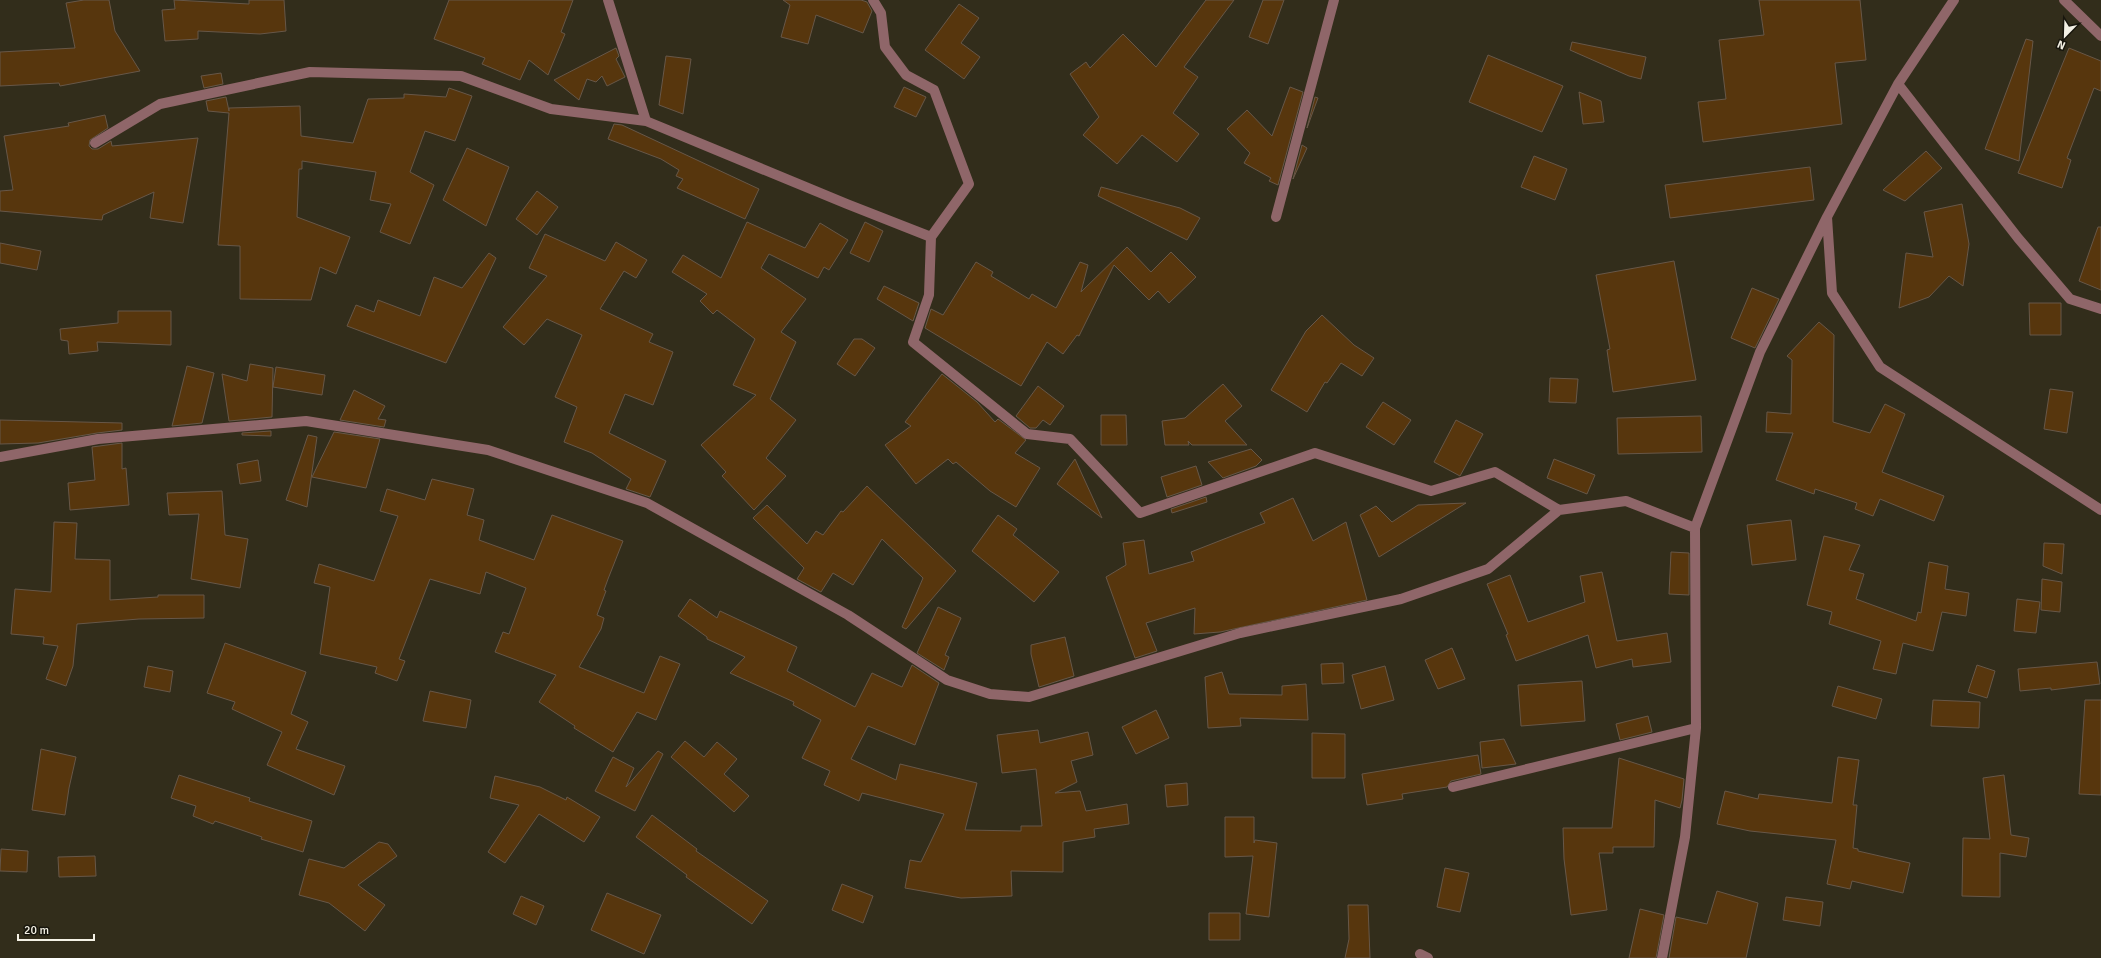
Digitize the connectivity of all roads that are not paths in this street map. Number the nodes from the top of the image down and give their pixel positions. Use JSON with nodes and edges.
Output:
{"nodes":[{"id":1,"x":608,"y":0,"type":"edge"},
{"id":2,"x":873,"y":0,"type":"edge"},
{"id":3,"x":1334,"y":0,"type":"edge"},
{"id":4,"x":1954,"y":0,"type":"edge"},
{"id":5,"x":2064,"y":0,"type":"edge"},
{"id":6,"x":2101,"y":36,"type":"edge"},
{"id":7,"x":1898,"y":84,"type":"junction"},
{"id":8,"x":646,"y":121,"type":"junction"},
{"id":9,"x":95,"y":143,"type":"dead end"},
{"id":10,"x":1276,"y":217,"type":"dead end"},
{"id":11,"x":1827,"y":217,"type":"junction"},
{"id":12,"x":931,"y":237,"type":"junction"},
{"id":13,"x":2101,"y":309,"type":"edge"},
{"id":14,"x":0,"y":457,"type":"edge"},
{"id":15,"x":1559,"y":510,"type":"junction"},
{"id":16,"x":2101,"y":510,"type":"edge"},
{"id":17,"x":1695,"y":528,"type":"junction"},
{"id":18,"x":1696,"y":728,"type":"junction"},
{"id":19,"x":1453,"y":787,"type":"dead end"},
{"id":20,"x":1662,"y":958,"type":"edge"}],
"edges":[{"from":1,"to":8,"type":"street"},
{"from":2,"to":12,"type":"street"},
{"from":3,"to":10,"type":"street"},
{"from":4,"to":7,"type":"street"},
{"from":5,"to":6,"type":"street"},
{"from":7,"to":11,"type":"street"},
{"from":7,"to":13,"type":"street"},
{"from":8,"to":9,"type":"street"},
{"from":8,"to":12,"type":"street"},
{"from":11,"to":16,"type":"street"},
{"from":11,"to":17,"type":"street"},
{"from":12,"to":15,"type":"street"},
{"from":14,"to":15,"type":"street"},
{"from":15,"to":17,"type":"street"},
{"from":17,"to":18,"type":"street"},
{"from":18,"to":19,"type":"street"},
{"from":18,"to":20,"type":"street"}]}
